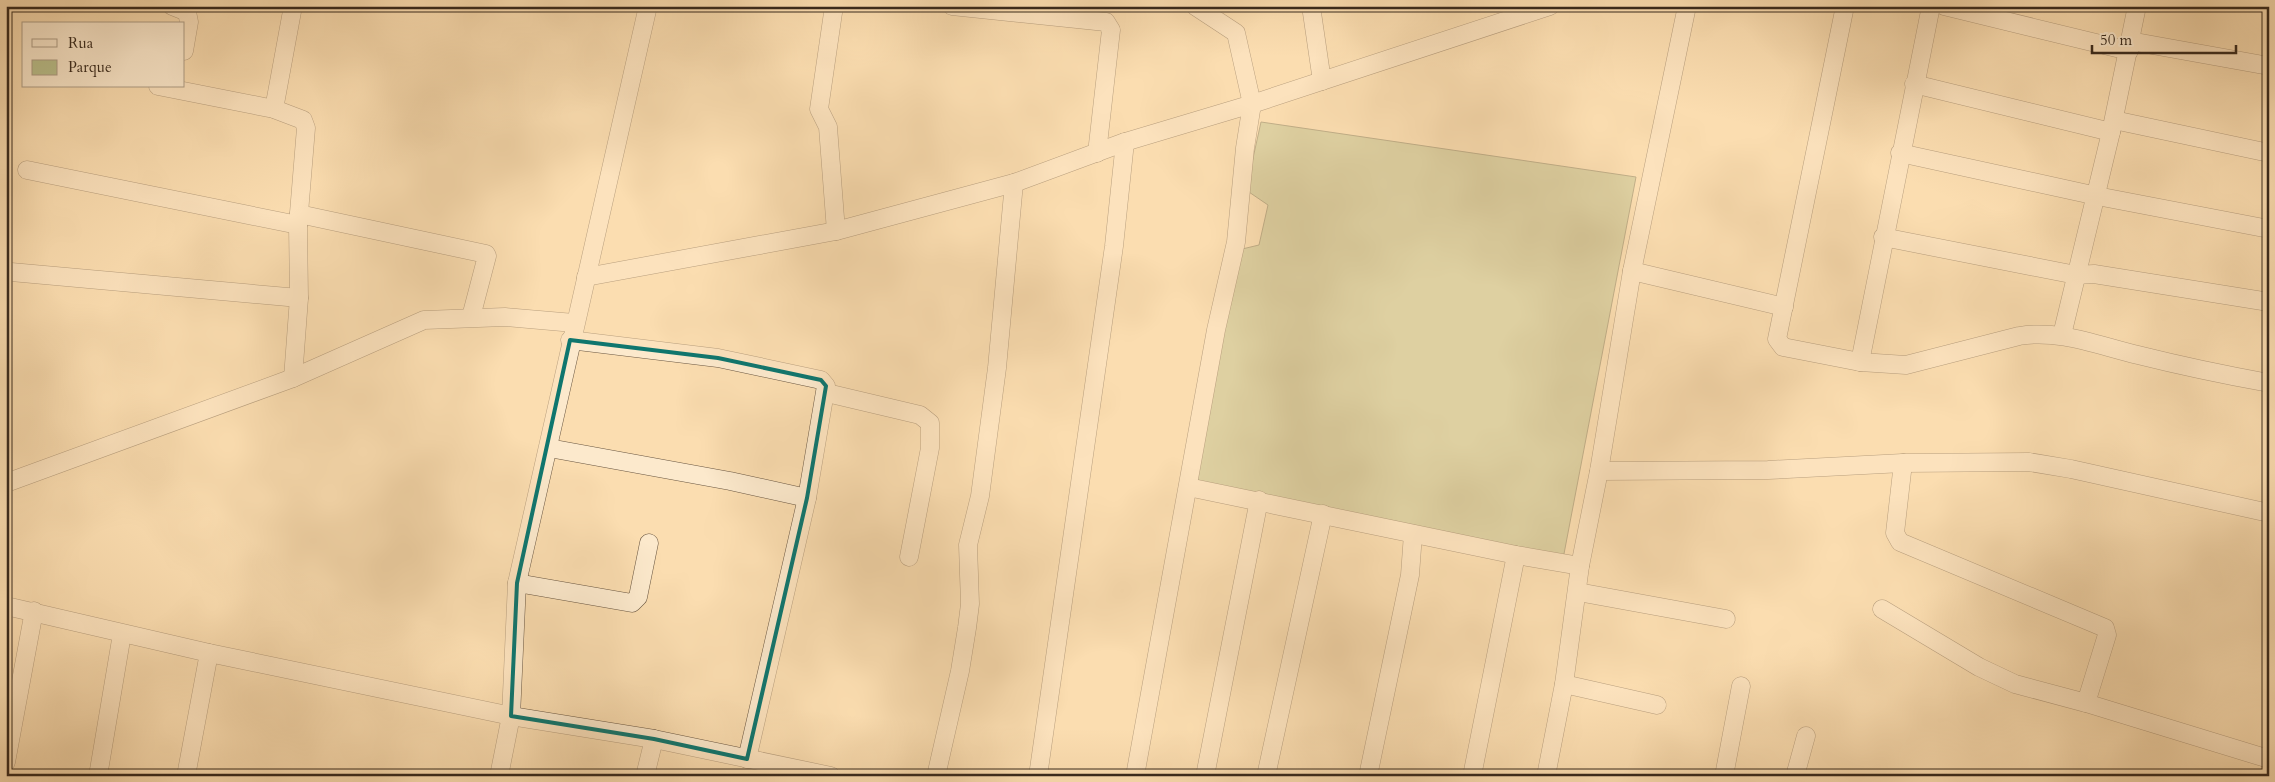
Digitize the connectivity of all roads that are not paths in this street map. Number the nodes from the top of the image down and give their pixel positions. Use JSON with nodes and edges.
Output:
{"nodes":[{"id":1,"x":172,"y":6,"type":"edge"},
{"id":2,"x":293,"y":6,"type":"edge"},
{"id":3,"x":648,"y":6,"type":"edge"},
{"id":4,"x":834,"y":6,"type":"edge"},
{"id":5,"x":952,"y":6,"type":"edge"},
{"id":6,"x":1195,"y":6,"type":"edge"},
{"id":7,"x":1311,"y":6,"type":"edge"},
{"id":8,"x":1550,"y":6,"type":"edge"},
{"id":9,"x":1687,"y":6,"type":"edge"},
{"id":10,"x":1845,"y":6,"type":"edge"},
{"id":11,"x":1931,"y":6,"type":"edge"},
{"id":12,"x":1944,"y":6,"type":"edge"},
{"id":13,"x":2137,"y":6,"type":"edge"},
{"id":14,"x":185,"y":46,"type":"edge"},
{"id":15,"x":2130,"y":46,"type":"junction"},
{"id":16,"x":2269,"y":66,"type":"edge"},
{"id":17,"x":1322,"y":81,"type":"junction"},
{"id":18,"x":1914,"y":84,"type":"junction"},
{"id":19,"x":177,"y":88,"type":"edge"},
{"id":20,"x":1252,"y":104,"type":"junction"},
{"id":21,"x":274,"y":109,"type":"junction"},
{"id":22,"x":2113,"y":126,"type":"junction"},
{"id":23,"x":1124,"y":142,"type":"junction"},
{"id":24,"x":1097,"y":153,"type":"junction"},
{"id":25,"x":1900,"y":153,"type":"junction"},
{"id":26,"x":2269,"y":153,"type":"edge"},
{"id":27,"x":26,"y":170,"type":"dead end"},
{"id":28,"x":1014,"y":183,"type":"junction"},
{"id":29,"x":2097,"y":196,"type":"junction"},
{"id":30,"x":298,"y":219,"type":"junction"},
{"id":31,"x":2269,"y":229,"type":"edge"},
{"id":32,"x":836,"y":231,"type":"junction"},
{"id":33,"x":1883,"y":237,"type":"junction"},
{"id":34,"x":1632,"y":270,"type":"junction"},
{"id":35,"x":11,"y":272,"type":"dead end"},
{"id":36,"x":2076,"y":275,"type":"junction"},
{"id":37,"x":586,"y":277,"type":"junction"},
{"id":38,"x":299,"y":298,"type":"junction"},
{"id":39,"x":2269,"y":302,"type":"edge"},
{"id":40,"x":1784,"y":307,"type":"junction"},
{"id":41,"x":471,"y":317,"type":"junction"},
{"id":42,"x":574,"y":323,"type":"junction"},
{"id":43,"x":2062,"y":335,"type":"junction"},
{"id":44,"x":570,"y":340,"type":"junction"},
{"id":45,"x":1860,"y":362,"type":"junction"},
{"id":46,"x":293,"y":378,"type":"junction"},
{"id":47,"x":2269,"y":383,"type":"edge"},
{"id":48,"x":827,"y":393,"type":"junction"},
{"id":49,"x":548,"y":448,"type":"junction"},
{"id":50,"x":1904,"y":463,"type":"junction"},
{"id":51,"x":1599,"y":471,"type":"junction"},
{"id":52,"x":6,"y":482,"type":"edge"},
{"id":53,"x":1188,"y":487,"type":"junction"},
{"id":54,"x":807,"y":498,"type":"junction"},
{"id":55,"x":1259,"y":500,"type":"junction"},
{"id":56,"x":2269,"y":513,"type":"edge"},
{"id":57,"x":1323,"y":514,"type":"junction"},
{"id":58,"x":1413,"y":534,"type":"junction"},
{"id":59,"x":649,"y":543,"type":"dead end"},
{"id":60,"x":1516,"y":555,"type":"junction"},
{"id":61,"x":909,"y":557,"type":"dead end"},
{"id":62,"x":1580,"y":566,"type":"junction"},
{"id":63,"x":516,"y":583,"type":"junction"},
{"id":64,"x":1578,"y":592,"type":"junction"},
{"id":65,"x":6,"y":606,"type":"edge"},
{"id":66,"x":1882,"y":609,"type":"dead end"},
{"id":67,"x":34,"y":611,"type":"junction"},
{"id":68,"x":1726,"y":619,"type":"dead end"},
{"id":69,"x":122,"y":634,"type":"junction"},
{"id":70,"x":209,"y":653,"type":"junction"},
{"id":71,"x":1564,"y":684,"type":"junction"},
{"id":72,"x":1741,"y":686,"type":"dead end"},
{"id":73,"x":2086,"y":703,"type":"junction"},
{"id":74,"x":1657,"y":705,"type":"dead end"},
{"id":75,"x":511,"y":716,"type":"junction"},
{"id":76,"x":1806,"y":736,"type":"dead end"},
{"id":77,"x":654,"y":739,"type":"junction"},
{"id":78,"x":2269,"y":759,"type":"edge"},
{"id":79,"x":6,"y":762,"type":"edge"},
{"id":80,"x":754,"y":766,"type":"edge"},
{"id":81,"x":98,"y":776,"type":"edge"},
{"id":82,"x":186,"y":776,"type":"edge"},
{"id":83,"x":499,"y":776,"type":"edge"},
{"id":84,"x":645,"y":776,"type":"edge"},
{"id":85,"x":831,"y":776,"type":"edge"},
{"id":86,"x":936,"y":776,"type":"edge"},
{"id":87,"x":1038,"y":776,"type":"edge"},
{"id":88,"x":1135,"y":776,"type":"edge"},
{"id":89,"x":1205,"y":776,"type":"edge"},
{"id":90,"x":1266,"y":776,"type":"edge"},
{"id":91,"x":1368,"y":776,"type":"edge"},
{"id":92,"x":1472,"y":776,"type":"edge"},
{"id":93,"x":1546,"y":776,"type":"edge"},
{"id":94,"x":1724,"y":776,"type":"edge"},
{"id":95,"x":1794,"y":776,"type":"edge"}],
"edges":[{"from":1,"to":14,"type":"street"},
{"from":2,"to":21,"type":"street"},
{"from":3,"to":37,"type":"street"},
{"from":4,"to":32,"type":"street"},
{"from":5,"to":24,"type":"street"},
{"from":6,"to":20,"type":"street"},
{"from":7,"to":17,"type":"street"},
{"from":8,"to":17,"type":"street"},
{"from":9,"to":34,"type":"street"},
{"from":10,"to":40,"type":"street"},
{"from":11,"to":18,"type":"street"},
{"from":12,"to":15,"type":"street"},
{"from":13,"to":15,"type":"street"},
{"from":15,"to":16,"type":"street"},
{"from":15,"to":22,"type":"street"},
{"from":17,"to":20,"type":"street"},
{"from":18,"to":22,"type":"street"},
{"from":18,"to":25,"type":"street"},
{"from":19,"to":21,"type":"street"},
{"from":20,"to":23,"type":"street"},
{"from":20,"to":53,"type":"street"},
{"from":21,"to":30,"type":"street"},
{"from":22,"to":26,"type":"street"},
{"from":22,"to":29,"type":"street"},
{"from":23,"to":24,"type":"street"},
{"from":23,"to":87,"type":"street"},
{"from":24,"to":28,"type":"street"},
{"from":25,"to":29,"type":"street"},
{"from":25,"to":33,"type":"street"},
{"from":27,"to":30,"type":"street"},
{"from":28,"to":32,"type":"street"},
{"from":28,"to":86,"type":"street"},
{"from":29,"to":31,"type":"street"},
{"from":29,"to":36,"type":"street"},
{"from":30,"to":38,"type":"street"},
{"from":30,"to":41,"type":"street"},
{"from":32,"to":37,"type":"street"},
{"from":33,"to":36,"type":"street"},
{"from":33,"to":45,"type":"street"},
{"from":34,"to":40,"type":"street"},
{"from":34,"to":51,"type":"street"},
{"from":35,"to":38,"type":"street"},
{"from":36,"to":39,"type":"street"},
{"from":36,"to":43,"type":"street"},
{"from":37,"to":42,"type":"street"},
{"from":38,"to":46,"type":"street"},
{"from":40,"to":45,"type":"street"},
{"from":41,"to":42,"type":"street"},
{"from":41,"to":46,"type":"street"},
{"from":42,"to":44,"type":"street"},
{"from":43,"to":45,"type":"street"},
{"from":43,"to":47,"type":"street"},
{"from":44,"to":48,"type":"street"},
{"from":44,"to":49,"type":"street"},
{"from":46,"to":52,"type":"street"},
{"from":48,"to":54,"type":"street"},
{"from":48,"to":61,"type":"street"},
{"from":49,"to":54,"type":"street"},
{"from":49,"to":63,"type":"street"},
{"from":50,"to":51,"type":"street"},
{"from":50,"to":56,"type":"street"},
{"from":50,"to":73,"type":"street"},
{"from":51,"to":62,"type":"street"},
{"from":53,"to":55,"type":"street"},
{"from":53,"to":88,"type":"street"},
{"from":54,"to":80,"type":"street"},
{"from":55,"to":57,"type":"street"},
{"from":55,"to":89,"type":"street"},
{"from":57,"to":58,"type":"street"},
{"from":57,"to":90,"type":"street"},
{"from":58,"to":60,"type":"street"},
{"from":58,"to":91,"type":"street"},
{"from":59,"to":63,"type":"street"},
{"from":60,"to":62,"type":"street"},
{"from":60,"to":92,"type":"street"},
{"from":62,"to":64,"type":"street"},
{"from":63,"to":75,"type":"street"},
{"from":64,"to":68,"type":"street"},
{"from":64,"to":71,"type":"street"},
{"from":65,"to":67,"type":"street"},
{"from":66,"to":73,"type":"street"},
{"from":67,"to":69,"type":"street"},
{"from":67,"to":79,"type":"street"},
{"from":69,"to":70,"type":"street"},
{"from":69,"to":81,"type":"street"},
{"from":70,"to":75,"type":"street"},
{"from":70,"to":82,"type":"street"},
{"from":71,"to":74,"type":"street"},
{"from":71,"to":93,"type":"street"},
{"from":72,"to":94,"type":"street"},
{"from":73,"to":78,"type":"street"},
{"from":75,"to":77,"type":"street"},
{"from":75,"to":83,"type":"street"},
{"from":76,"to":95,"type":"street"},
{"from":77,"to":80,"type":"street"},
{"from":77,"to":84,"type":"street"},
{"from":80,"to":85,"type":"street"}]}
